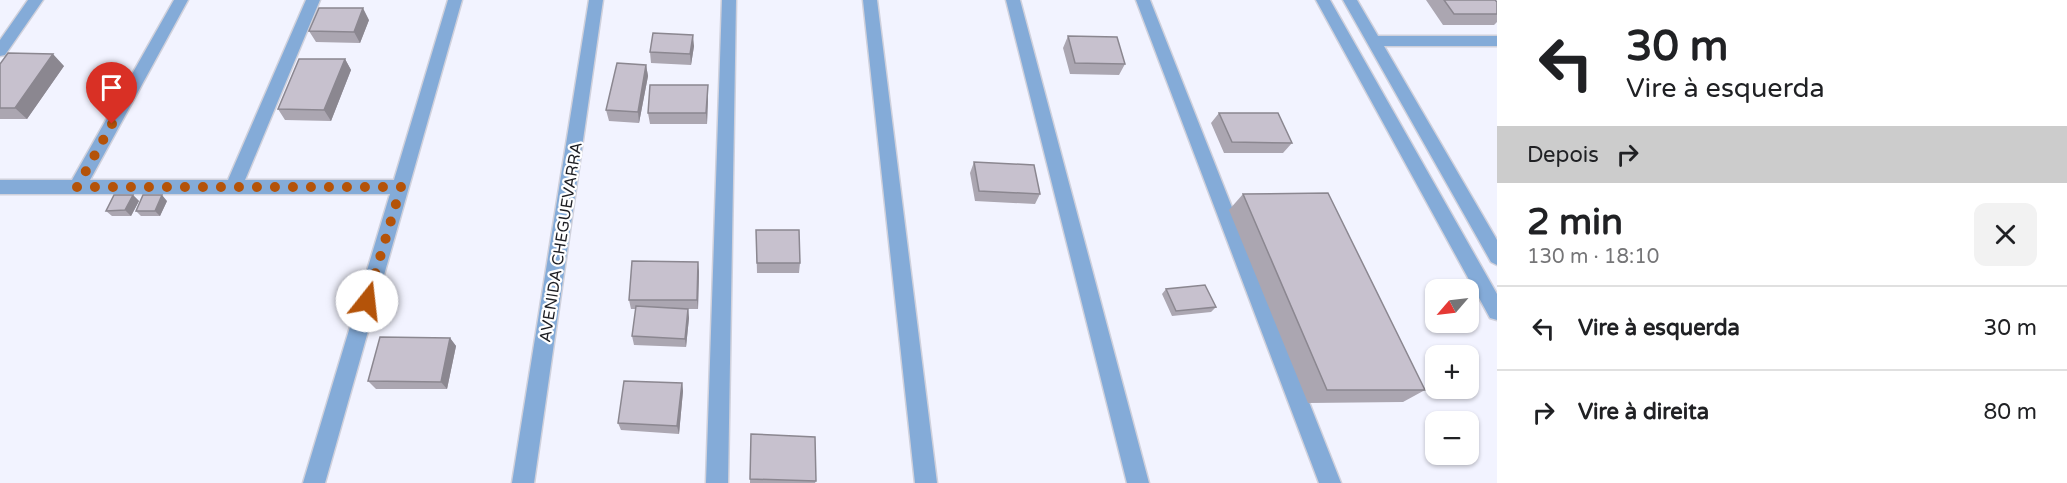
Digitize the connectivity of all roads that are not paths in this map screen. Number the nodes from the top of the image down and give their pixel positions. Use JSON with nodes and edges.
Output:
{"nodes":[{"id":1,"x":36,"y":0,"type":"edge"},
{"id":2,"x":181,"y":0,"type":"edge"},
{"id":3,"x":313,"y":0,"type":"edge"},
{"id":4,"x":454,"y":0,"type":"edge"},
{"id":5,"x":596,"y":0,"type":"edge"},
{"id":6,"x":729,"y":0,"type":"edge"},
{"id":7,"x":870,"y":0,"type":"edge"},
{"id":8,"x":1013,"y":0,"type":"edge"},
{"id":9,"x":1143,"y":0,"type":"edge"},
{"id":10,"x":1323,"y":0,"type":"edge"},
{"id":11,"x":1350,"y":0,"type":"edge"},
{"id":12,"x":1375,"y":41,"type":"junction"},
{"id":13,"x":1497,"y":41,"type":"edge"},
{"id":14,"x":0,"y":51,"type":"edge"},
{"id":15,"x":0,"y":187,"type":"edge"},
{"id":16,"x":77,"y":187,"type":"junction"},
{"id":17,"x":401,"y":187,"type":"junction"},
{"id":18,"x":232,"y":188,"type":"junction"},
{"id":19,"x":1497,"y":257,"type":"edge"},
{"id":20,"x":1497,"y":312,"type":"edge"},
{"id":21,"x":314,"y":483,"type":"edge"},
{"id":22,"x":523,"y":483,"type":"edge"},
{"id":23,"x":717,"y":483,"type":"edge"},
{"id":24,"x":926,"y":483,"type":"edge"},
{"id":25,"x":1138,"y":483,"type":"edge"},
{"id":26,"x":1330,"y":483,"type":"edge"}],
"edges":[{"from":1,"to":14,"type":"street"},
{"from":2,"to":16,"type":"street"},
{"from":3,"to":18,"type":"street"},
{"from":4,"to":17,"type":"street"},
{"from":5,"to":22,"type":"street","name":"AVENIDA CHEGUEVARRA"},
{"from":6,"to":23,"type":"street"},
{"from":7,"to":24,"type":"street"},
{"from":8,"to":25,"type":"street"},
{"from":9,"to":26,"type":"street"},
{"from":10,"to":20,"type":"street"},
{"from":11,"to":12,"type":"street"},
{"from":12,"to":13,"type":"street"},
{"from":12,"to":19,"type":"street"},
{"from":15,"to":16,"type":"street"},
{"from":16,"to":18,"type":"street"},
{"from":17,"to":18,"type":"street"},
{"from":17,"to":21,"type":"street"}]}
